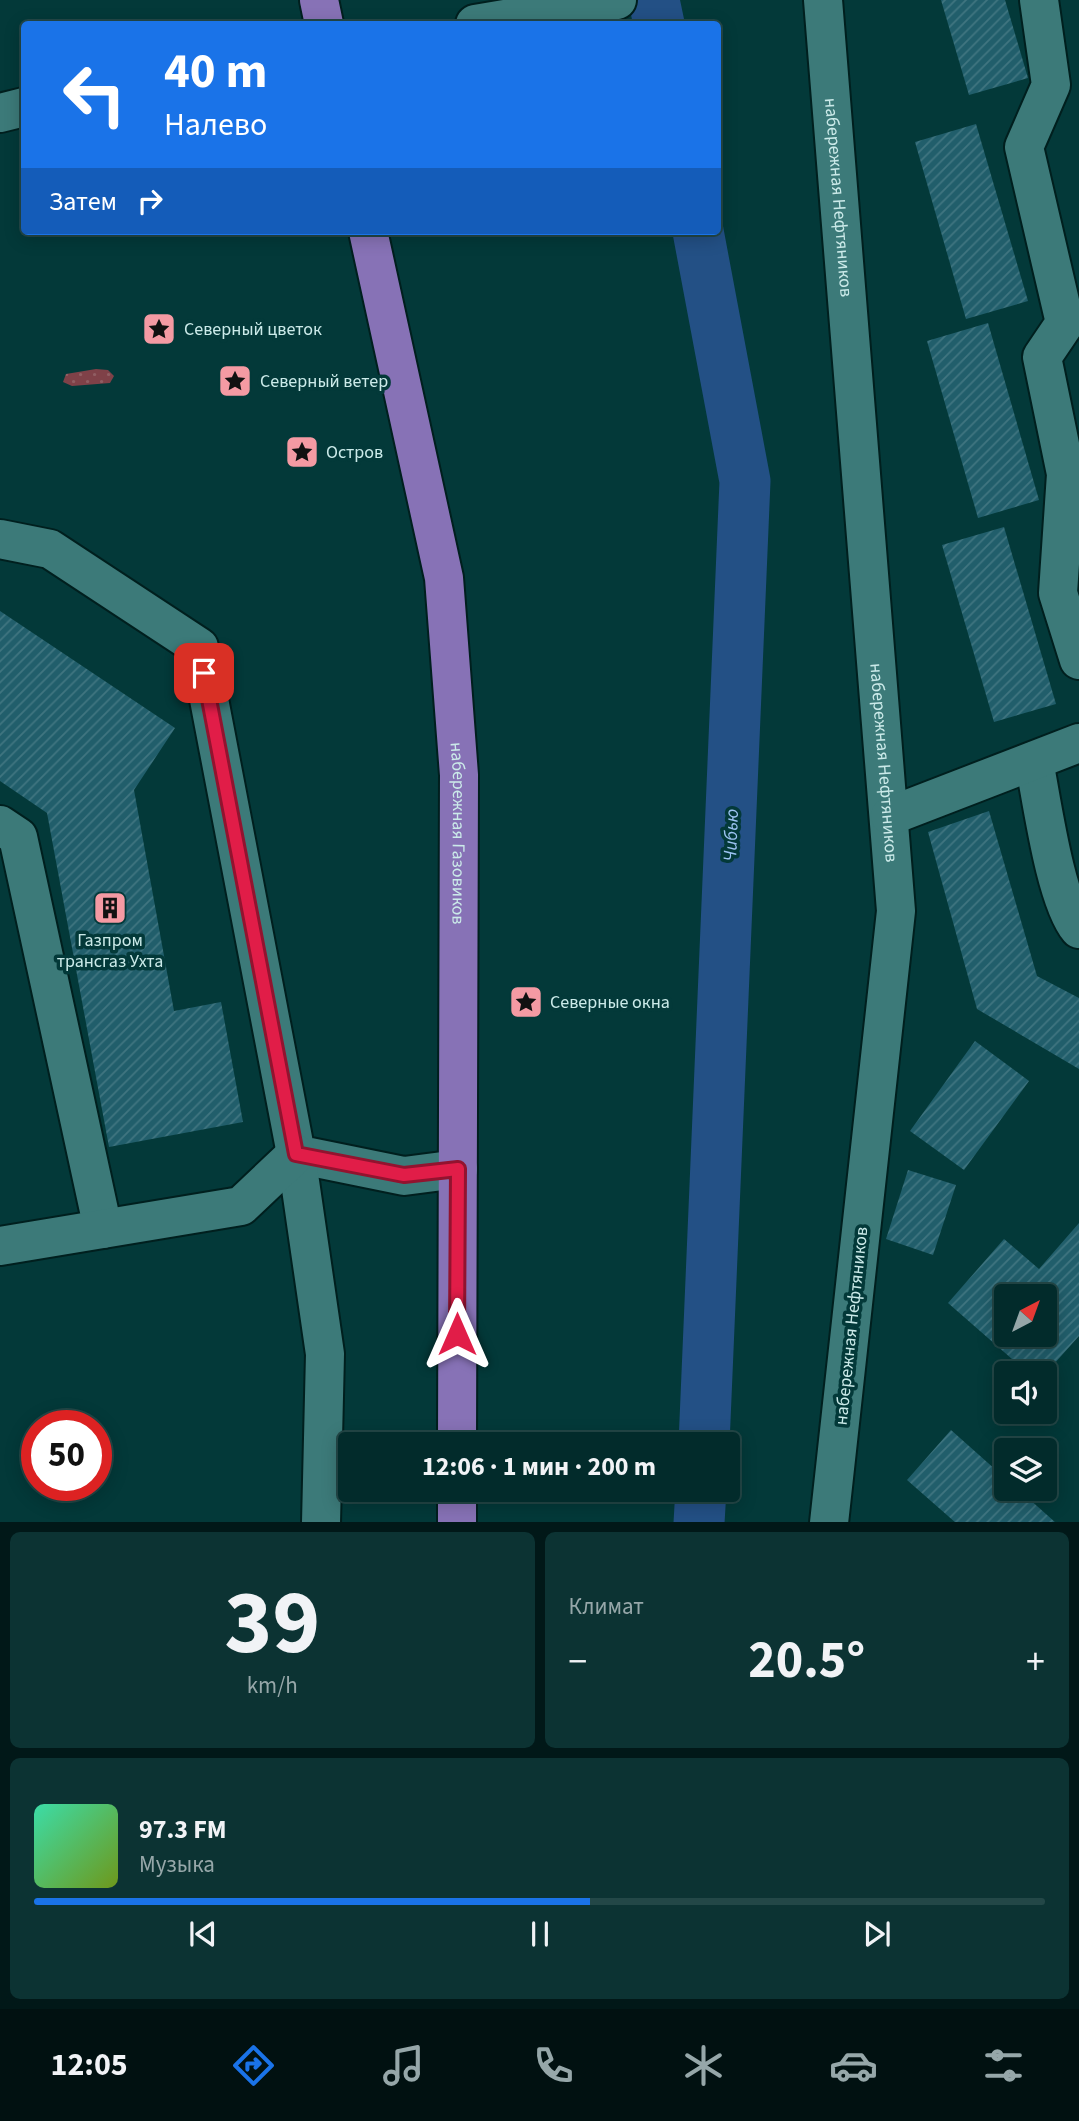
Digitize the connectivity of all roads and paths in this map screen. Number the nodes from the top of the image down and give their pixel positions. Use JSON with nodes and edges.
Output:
{"nodes":[{"id":1,"x":319,"y":0,"type":"edge"},
{"id":2,"x":823,"y":0,"type":"edge"},
{"id":3,"x":1039,"y":0,"type":"edge"},
{"id":4,"x":598,"y":3,"type":"edge"},
{"id":5,"x":323,"y":21,"type":"edge"},
{"id":6,"x":493,"y":21,"type":"edge"},
{"id":7,"x":21,"y":108,"type":"edge"},
{"id":8,"x":0,"y":113,"type":"edge"},
{"id":9,"x":369,"y":235,"type":"edge"},
{"id":10,"x":0,"y":539,"type":"edge"},
{"id":11,"x":1078,"y":654,"type":"edge"},
{"id":12,"x":1079,"y":743,"type":"edge"},
{"id":13,"x":1034,"y":761,"type":"junction"},
{"id":14,"x":890,"y":816,"type":"junction"},
{"id":15,"x":0,"y":825,"type":"edge"},
{"id":16,"x":1079,"y":929,"type":"edge"},
{"id":17,"x":296,"y":1154,"type":"junction"},
{"id":18,"x":458,"y":1169,"type":"junction"},
{"id":19,"x":103,"y":1229,"type":"junction"},
{"id":20,"x":0,"y":1246,"type":"edge"},
{"id":21,"x":457,"y":1432,"type":"edge"},
{"id":22,"x":457,"y":1502,"type":"edge"},
{"id":23,"x":321,"y":1522,"type":"edge"},
{"id":24,"x":457,"y":1522,"type":"edge"},
{"id":25,"x":829,"y":1522,"type":"edge"}],
"edges":[{"from":1,"to":5,"type":"main road"},
{"from":2,"to":14,"type":"street","name":"набережная Нефтяников"},
{"from":3,"to":11,"type":"street"},
{"from":4,"to":6,"type":"street"},
{"from":7,"to":8,"type":"street"},
{"from":9,"to":18,"type":"main road","name":"набережная Газовиков"},
{"from":10,"to":17,"type":"street"},
{"from":12,"to":13,"type":"street"},
{"from":13,"to":14,"type":"street"},
{"from":13,"to":16,"type":"street"},
{"from":14,"to":25,"type":"street","name":"набережная Нефтяников"},
{"from":15,"to":19,"type":"street"},
{"from":17,"to":18,"type":"street"},
{"from":17,"to":19,"type":"street"},
{"from":17,"to":23,"type":"street"},
{"from":18,"to":21,"type":"main road","name":"набережная Газовиков"},
{"from":19,"to":20,"type":"street"},
{"from":22,"to":24,"type":"main road"}]}
